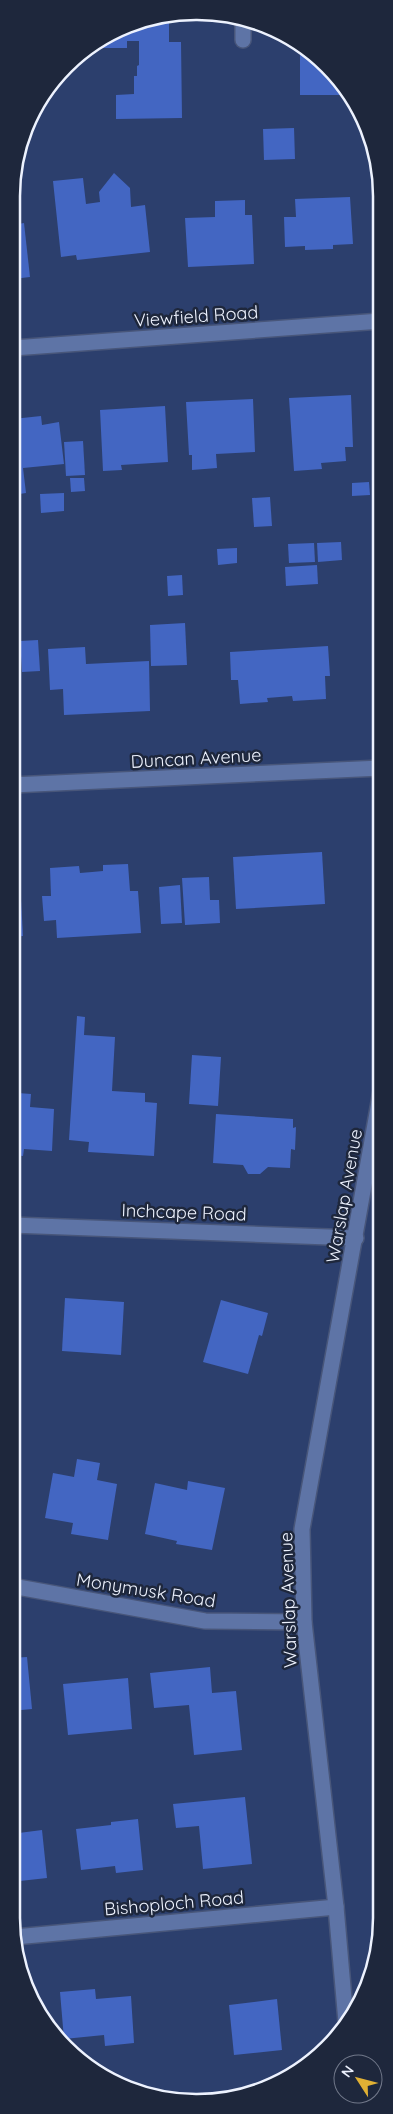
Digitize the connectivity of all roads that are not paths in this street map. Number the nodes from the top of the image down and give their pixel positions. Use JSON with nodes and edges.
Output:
{"nodes":[{"id":1,"x":243,"y":26,"type":"edge"},
{"id":2,"x":243,"y":40,"type":"dead end"},
{"id":3,"x":373,"y":322,"type":"edge"},
{"id":4,"x":20,"y":347,"type":"edge"},
{"id":5,"x":373,"y":768,"type":"edge"},
{"id":6,"x":20,"y":785,"type":"edge"},
{"id":7,"x":373,"y":1138,"type":"edge"},
{"id":8,"x":20,"y":1225,"type":"edge"},
{"id":9,"x":356,"y":1238,"type":"junction"},
{"id":10,"x":20,"y":1587,"type":"edge"},
{"id":11,"x":304,"y":1622,"type":"junction"},
{"id":12,"x":336,"y":1907,"type":"junction"},
{"id":13,"x":21,"y":1936,"type":"edge"},
{"id":14,"x":345,"y":2012,"type":"edge"}],
"edges":[{"from":1,"to":2,"type":"street"},
{"from":3,"to":4,"type":"street","name":"Viewfield Road"},
{"from":5,"to":6,"type":"street","name":"Duncan Avenue"},
{"from":7,"to":9,"type":"street","name":"Warslap Avenue"},
{"from":8,"to":9,"type":"street","name":"Inchcape Road"},
{"from":9,"to":11,"type":"street","name":"Warslap Avenue"},
{"from":10,"to":11,"type":"street","name":"Monymusk Road"},
{"from":11,"to":12,"type":"street","name":"Warslap Avenue"},
{"from":12,"to":13,"type":"street","name":"Bishoploch Road"},
{"from":12,"to":14,"type":"street","name":"Warslap Avenue"}]}
